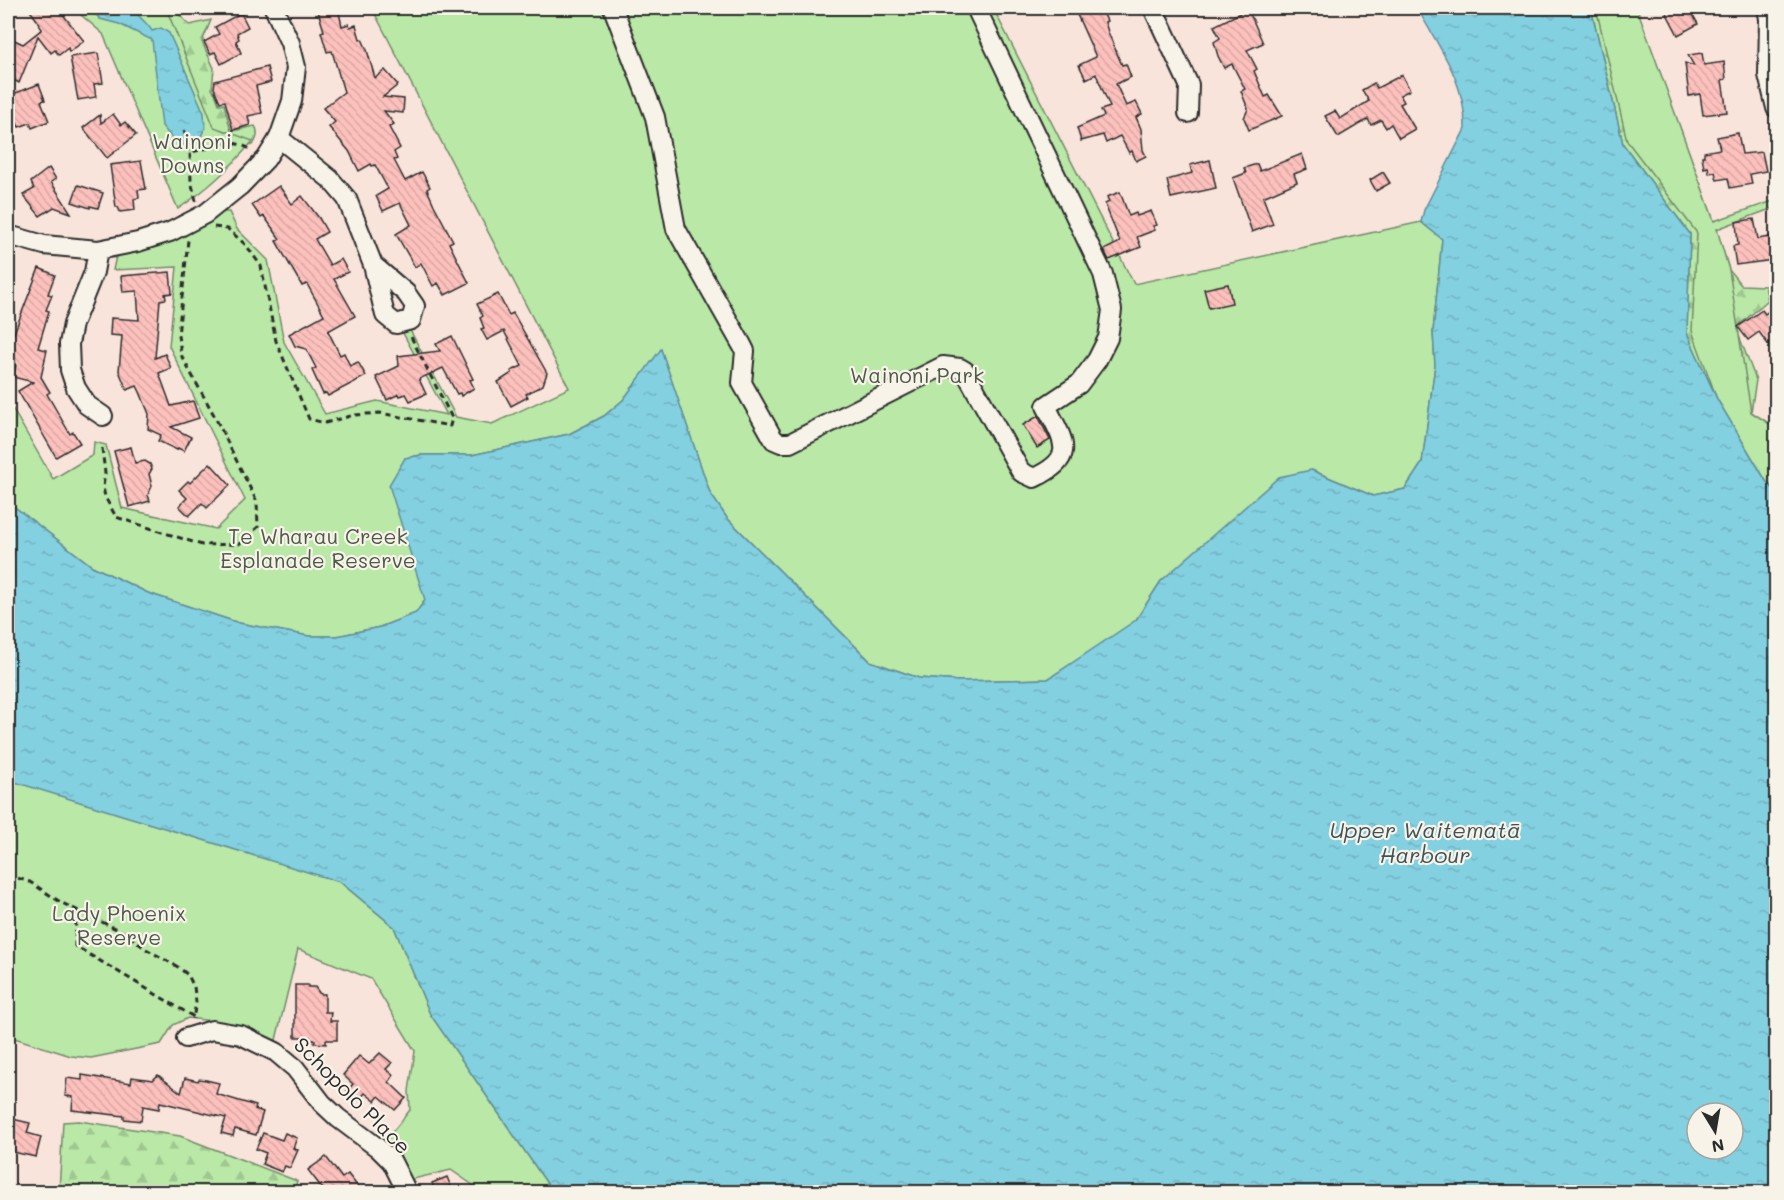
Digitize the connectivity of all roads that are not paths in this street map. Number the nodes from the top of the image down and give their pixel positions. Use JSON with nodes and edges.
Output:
{"nodes":[{"id":1,"x":274,"y":8,"type":"edge"},
{"id":2,"x":613,"y":8,"type":"edge"},
{"id":3,"x":976,"y":8,"type":"edge"},
{"id":4,"x":1153,"y":8,"type":"edge"},
{"id":5,"x":1767,"y":8,"type":"edge"},
{"id":6,"x":1776,"y":108,"type":"edge"},
{"id":7,"x":1188,"y":113,"type":"dead end"},
{"id":8,"x":279,"y":138,"type":"junction"},
{"id":9,"x":8,"y":235,"type":"edge"},
{"id":10,"x":98,"y":250,"type":"junction"},
{"id":11,"x":373,"y":265,"type":"dead end"},
{"id":12,"x":103,"y":417,"type":"dead end"},
{"id":13,"x":186,"y":1038,"type":"road end"},
{"id":14,"x":407,"y":1192,"type":"edge"}],
"edges":[{"from":1,"to":8,"type":"street"},
{"from":2,"to":3,"type":"street"},
{"from":4,"to":7,"type":"street"},
{"from":5,"to":6,"type":"street"},
{"from":8,"to":10,"type":"street"},
{"from":8,"to":11,"type":"street"},
{"from":9,"to":10,"type":"street"},
{"from":10,"to":12,"type":"street"},
{"from":13,"to":14,"type":"street","name":"Schopolo Place"}]}
